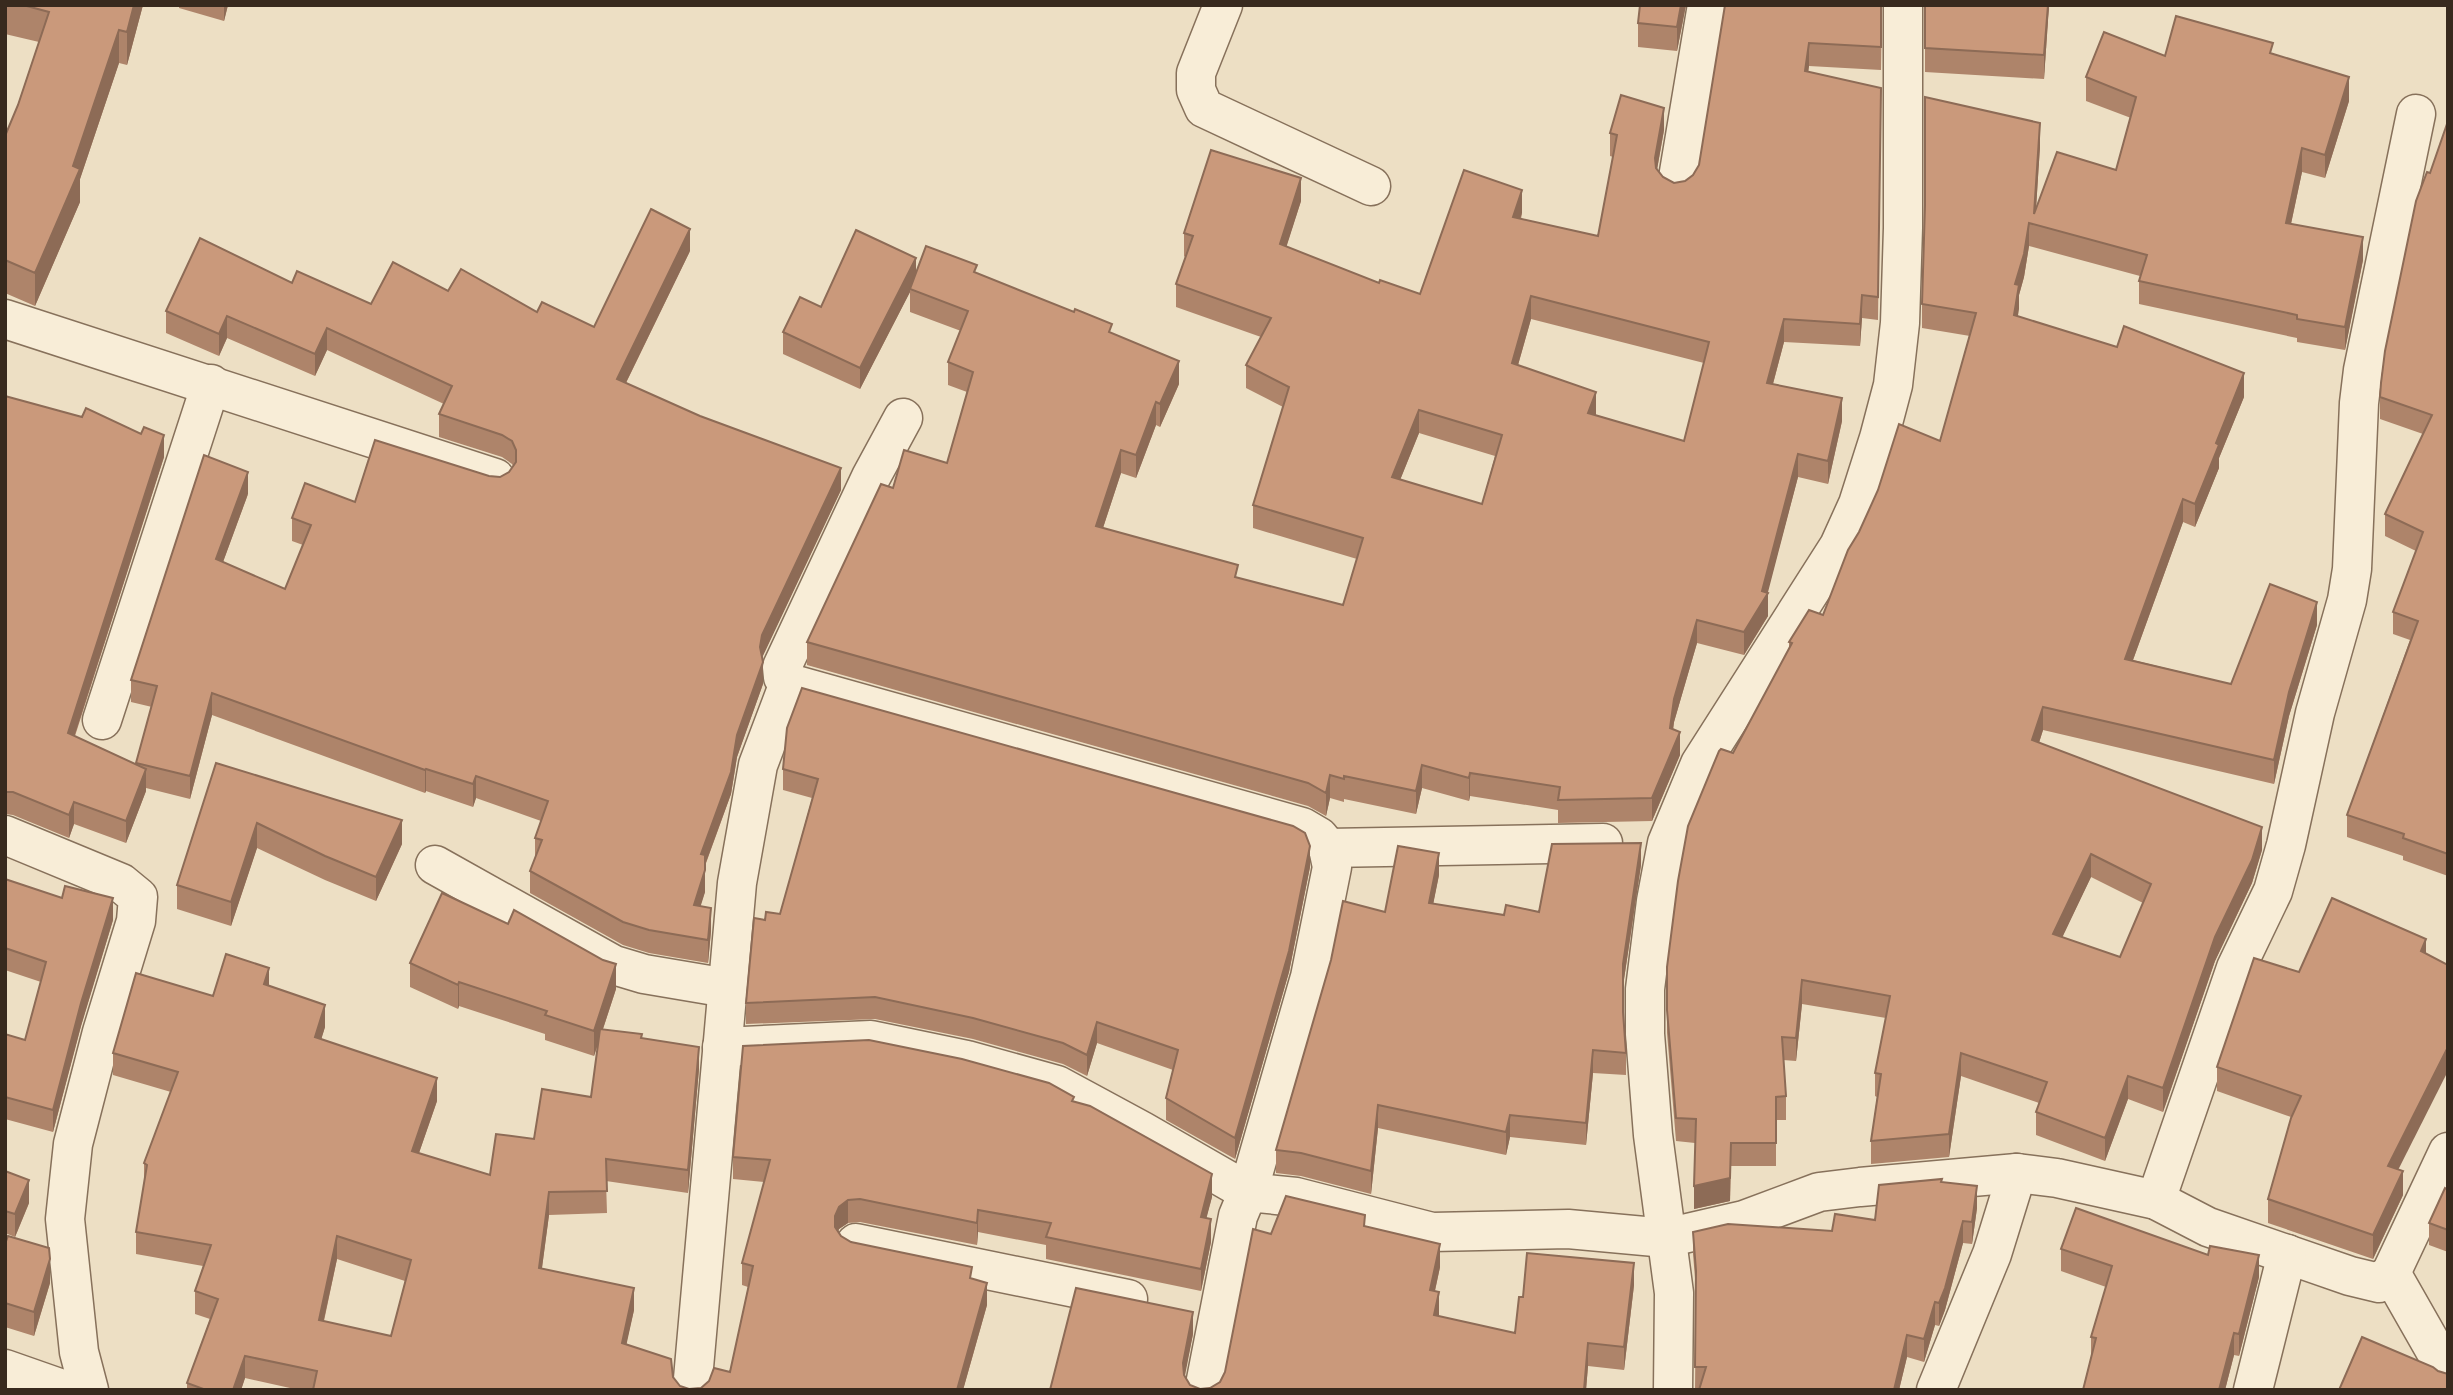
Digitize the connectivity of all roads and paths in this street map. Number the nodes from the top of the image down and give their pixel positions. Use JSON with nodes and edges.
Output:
{"nodes":[{"id":1,"x":1223,"y":5,"type":"edge"},
{"id":2,"x":1707,"y":5,"type":"edge"},
{"id":3,"x":1903,"y":5,"type":"edge"},
{"id":4,"x":2416,"y":114,"type":"dead end"},
{"id":5,"x":1676,"y":184,"type":"edge"},
{"id":6,"x":1371,"y":187,"type":"dead end"},
{"id":7,"x":5,"y":320,"type":"edge"},
{"id":8,"x":211,"y":384,"type":"junction"},
{"id":9,"x":903,"y":418,"type":"dead end"},
{"id":10,"x":495,"y":478,"type":"edge"},
{"id":11,"x":789,"y":682,"type":"junction"},
{"id":12,"x":102,"y":720,"type":"dead end"},
{"id":13,"x":5,"y":835,"type":"edge"},
{"id":14,"x":1667,"y":842,"type":"junction"},
{"id":15,"x":1328,"y":848,"type":"junction"},
{"id":16,"x":435,"y":865,"type":"dead end"},
{"id":17,"x":727,"y":988,"type":"junction"},
{"id":18,"x":722,"y":1047,"type":"junction"},
{"id":19,"x":2448,"y":1152,"type":"edge"},
{"id":20,"x":2017,"y":1173,"type":"junction"},
{"id":21,"x":1248,"y":1192,"type":"junction"},
{"id":22,"x":2156,"y":1200,"type":"junction"},
{"id":23,"x":1666,"y":1238,"type":"junction"},
{"id":24,"x":856,"y":1242,"type":"edge"},
{"id":25,"x":2287,"y":1254,"type":"junction"},
{"id":26,"x":2391,"y":1273,"type":"junction"},
{"id":27,"x":1219,"y":1317,"type":"junction"},
{"id":28,"x":2448,"y":1373,"type":"edge"},
{"id":29,"x":89,"y":1390,"type":"edge"},
{"id":30,"x":692,"y":1390,"type":"edge"},
{"id":31,"x":1204,"y":1390,"type":"edge"},
{"id":32,"x":1673,"y":1390,"type":"edge"},
{"id":33,"x":1936,"y":1390,"type":"edge"},
{"id":34,"x":2253,"y":1390,"type":"edge"}],
"edges":[{"from":1,"to":6,"type":"street"},
{"from":2,"to":5,"type":"street"},
{"from":3,"to":14,"type":"street"},
{"from":4,"to":22,"type":"street"},
{"from":7,"to":8,"type":"street"},
{"from":8,"to":10,"type":"street"},
{"from":8,"to":12,"type":"street"},
{"from":9,"to":11,"type":"street"},
{"from":11,"to":15,"type":"street"},
{"from":11,"to":17,"type":"street"},
{"from":13,"to":29,"type":"street"},
{"from":14,"to":15,"type":"street"},
{"from":14,"to":23,"type":"street"},
{"from":15,"to":21,"type":"street"},
{"from":16,"to":17,"type":"street"},
{"from":17,"to":18,"type":"street"},
{"from":18,"to":21,"type":"street"},
{"from":18,"to":30,"type":"street"},
{"from":19,"to":26,"type":"street"},
{"from":20,"to":22,"type":"street"},
{"from":20,"to":23,"type":"street"},
{"from":20,"to":33,"type":"street"},
{"from":21,"to":23,"type":"street"},
{"from":21,"to":27,"type":"street"},
{"from":22,"to":25,"type":"street"},
{"from":23,"to":32,"type":"street"},
{"from":24,"to":27,"type":"street"},
{"from":25,"to":26,"type":"street"},
{"from":25,"to":34,"type":"street"},
{"from":26,"to":28,"type":"street"},
{"from":27,"to":31,"type":"street"}]}
